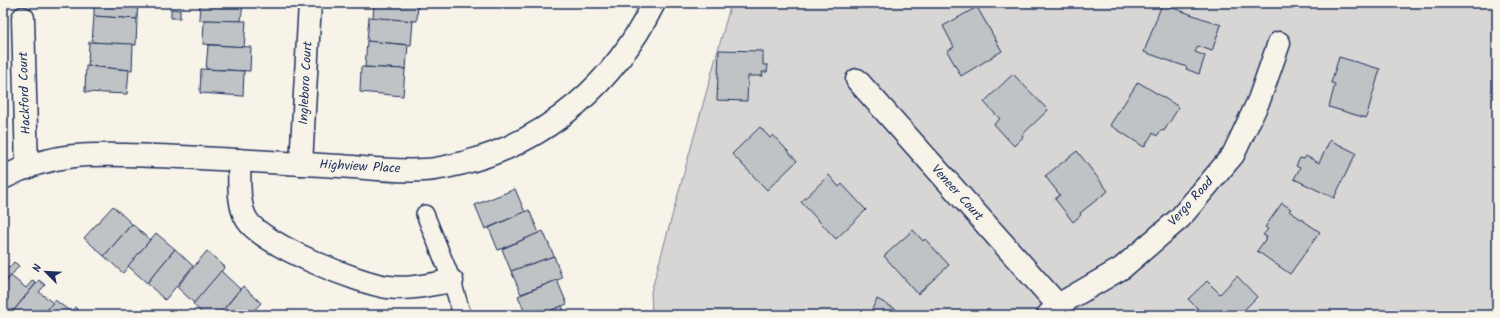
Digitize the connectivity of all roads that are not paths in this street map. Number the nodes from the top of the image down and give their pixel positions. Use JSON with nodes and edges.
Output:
{"nodes":[{"id":1,"x":310,"y":3,"type":"edge"},
{"id":2,"x":654,"y":3,"type":"edge"},
{"id":3,"x":23,"y":18,"type":"dead end"},
{"id":4,"x":1279,"y":43,"type":"dead end"},
{"id":5,"x":857,"y":80,"type":"dead end"},
{"id":6,"x":239,"y":160,"type":"junction"},
{"id":7,"x":301,"y":164,"type":"junction"},
{"id":8,"x":27,"y":168,"type":"junction"},
{"id":9,"x":3,"y":178,"type":"edge"},
{"id":10,"x":425,"y":214,"type":"dead end"},
{"id":11,"x":452,"y":281,"type":"junction"},
{"id":12,"x":1053,"y":310,"type":"edge"},
{"id":13,"x":462,"y":315,"type":"edge"}],
"edges":[{"from":1,"to":7,"type":"street","name":"Ingleboro Court"},
{"from":2,"to":7,"type":"street","name":"Highview Place"},
{"from":3,"to":8,"type":"street","name":"Hackford Court"},
{"from":4,"to":12,"type":"street","name":"Vergo Road"},
{"from":5,"to":12,"type":"street","name":"Veneer Court"},
{"from":6,"to":7,"type":"street","name":"Highview Place"},
{"from":6,"to":8,"type":"street","name":"Highview Place"},
{"from":6,"to":11,"type":"street"},
{"from":8,"to":9,"type":"street","name":"Highview Place"},
{"from":10,"to":11,"type":"lane"},
{"from":11,"to":13,"type":"lane"}]}
